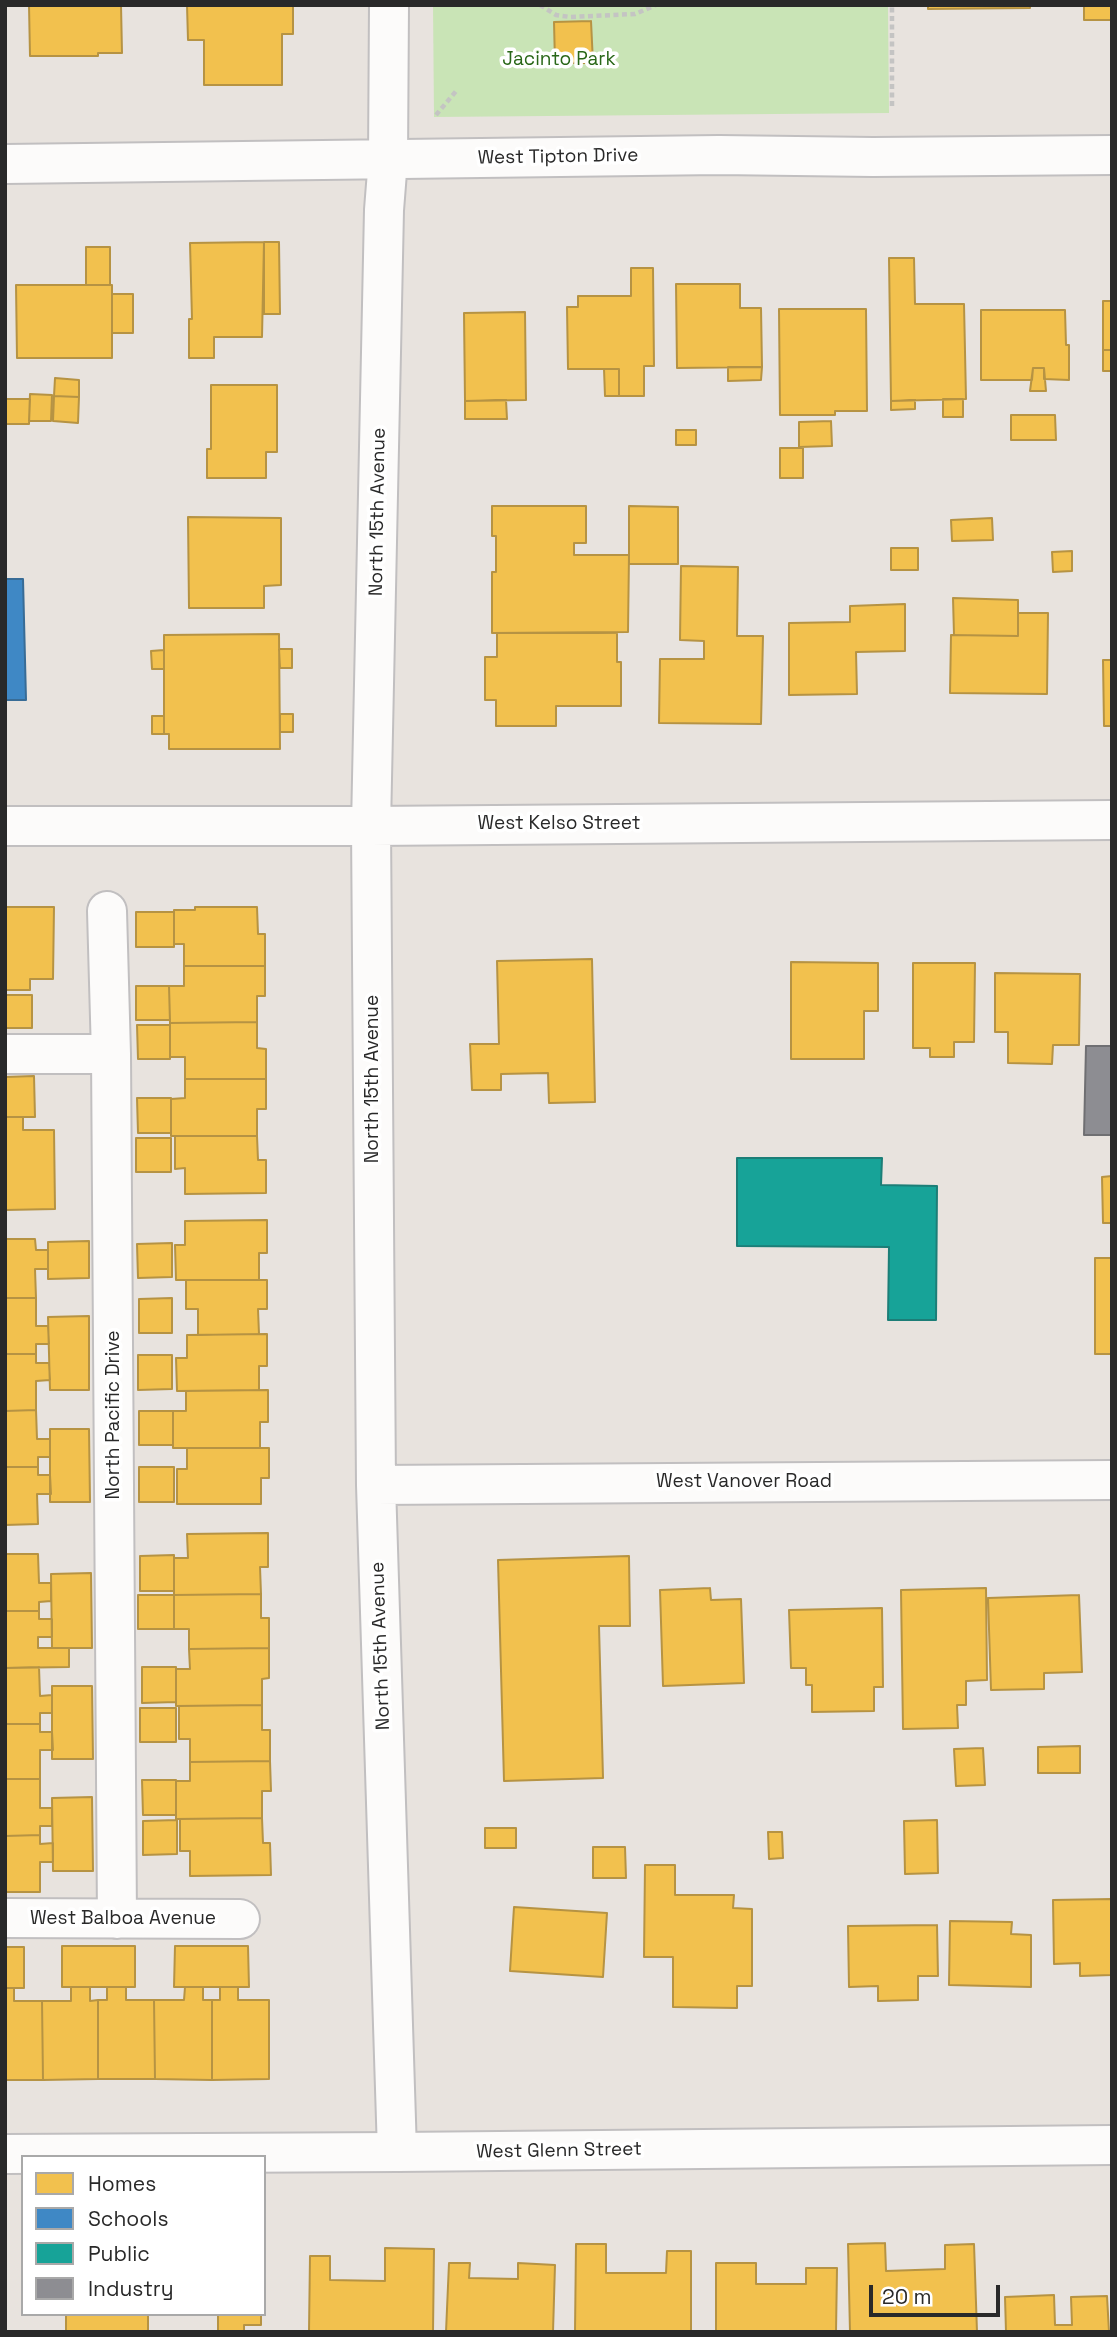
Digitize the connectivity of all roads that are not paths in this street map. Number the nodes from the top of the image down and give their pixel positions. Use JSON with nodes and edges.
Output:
{"nodes":[{"id":1,"x":389,"y":5,"type":"edge"},
{"id":2,"x":1112,"y":155,"type":"edge"},
{"id":3,"x":388,"y":159,"type":"junction"},
{"id":4,"x":5,"y":164,"type":"edge"},
{"id":5,"x":1112,"y":820,"type":"edge"},
{"id":6,"x":371,"y":826,"type":"junction"},
{"id":7,"x":5,"y":827,"type":"edge"},
{"id":8,"x":107,"y":911,"type":"dead end"},
{"id":9,"x":5,"y":1054,"type":"edge"},
{"id":10,"x":111,"y":1054,"type":"junction"},
{"id":11,"x":1112,"y":1480,"type":"edge"},
{"id":12,"x":376,"y":1485,"type":"junction"},
{"id":13,"x":5,"y":1918,"type":"edge"},
{"id":14,"x":117,"y":1919,"type":"junction"},
{"id":15,"x":240,"y":1919,"type":"dead end"},
{"id":16,"x":1112,"y":2145,"type":"edge"},
{"id":17,"x":397,"y":2152,"type":"junction"},
{"id":18,"x":5,"y":2154,"type":"edge"}],
"edges":[{"from":1,"to":3,"type":"street","name":"North 15th Avenue"},
{"from":2,"to":3,"type":"street","name":"West Tipton Drive"},
{"from":3,"to":4,"type":"street","name":"West Tipton Drive"},
{"from":3,"to":6,"type":"street","name":"North 15th Avenue"},
{"from":5,"to":6,"type":"street","name":"West Kelso Street"},
{"from":6,"to":7,"type":"street","name":"West Kelso Street"},
{"from":6,"to":12,"type":"street","name":"North 15th Avenue"},
{"from":8,"to":10,"type":"street","name":"North Pacific Drive"},
{"from":9,"to":10,"type":"street"},
{"from":10,"to":14,"type":"street","name":"North Pacific Drive"},
{"from":11,"to":12,"type":"street","name":"West Vanover Road"},
{"from":12,"to":17,"type":"street","name":"North 15th Avenue"},
{"from":13,"to":14,"type":"street","name":"West Balboa Avenue"},
{"from":14,"to":15,"type":"street","name":"West Balboa Avenue"},
{"from":16,"to":17,"type":"street","name":"West Glenn Street"},
{"from":17,"to":18,"type":"street","name":"West Glenn Street"}]}
